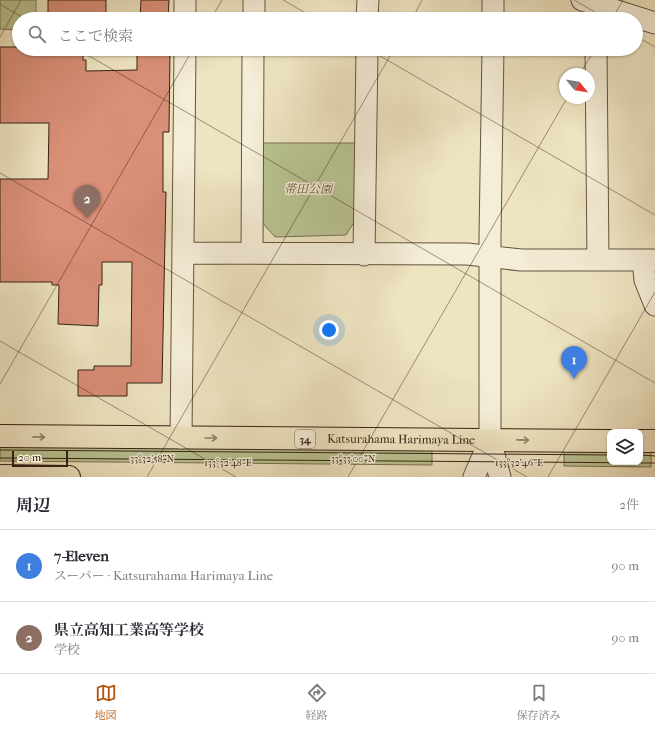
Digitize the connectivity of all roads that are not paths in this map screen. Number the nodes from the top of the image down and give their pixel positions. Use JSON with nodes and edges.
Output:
{"nodes":[{"id":1,"x":185,"y":0,"type":"edge"},
{"id":2,"x":254,"y":0,"type":"edge"},
{"id":3,"x":368,"y":0,"type":"edge"},
{"id":4,"x":493,"y":0,"type":"edge"},
{"id":5,"x":594,"y":6,"type":"edge"},
{"id":6,"x":185,"y":12,"type":"edge"},
{"id":7,"x":254,"y":12,"type":"edge"},
{"id":8,"x":367,"y":12,"type":"edge"},
{"id":9,"x":493,"y":12,"type":"edge"},
{"id":10,"x":616,"y":12,"type":"edge"},
{"id":11,"x":643,"y":20,"type":"edge"},
{"id":12,"x":655,"y":23,"type":"edge"},
{"id":13,"x":185,"y":56,"type":"edge"},
{"id":14,"x":253,"y":56,"type":"edge"},
{"id":15,"x":367,"y":56,"type":"edge"},
{"id":16,"x":493,"y":56,"type":"edge"},
{"id":17,"x":596,"y":56,"type":"edge"},
{"id":18,"x":183,"y":253,"type":"junction"},
{"id":19,"x":252,"y":253,"type":"junction"},
{"id":20,"x":364,"y":255,"type":"junction"},
{"id":21,"x":490,"y":257,"type":"junction"},
{"id":22,"x":598,"y":260,"type":"junction"},
{"id":23,"x":649,"y":260,"type":"edge"},
{"id":24,"x":655,"y":306,"type":"edge"},
{"id":25,"x":0,"y":436,"type":"edge"},
{"id":26,"x":181,"y":438,"type":"junction"},
{"id":27,"x":490,"y":440,"type":"junction"},
{"id":28,"x":607,"y":441,"type":"edge"},
{"id":29,"x":643,"y":441,"type":"edge"},
{"id":30,"x":655,"y":441,"type":"edge"},
{"id":31,"x":0,"y":476,"type":"edge"},
{"id":32,"x":69,"y":477,"type":"edge"},
{"id":33,"x":474,"y":477,"type":"edge"},
{"id":34,"x":500,"y":477,"type":"edge"}],
"edges":[{"from":1,"to":6,"type":"street"},
{"from":2,"to":7,"type":"street"},
{"from":3,"to":8,"type":"street"},
{"from":4,"to":9,"type":"street"},
{"from":5,"to":10,"type":"street"},
{"from":11,"to":12,"type":"street"},
{"from":13,"to":18,"type":"street"},
{"from":14,"to":19,"type":"street"},
{"from":15,"to":20,"type":"street"},
{"from":16,"to":21,"type":"street"},
{"from":17,"to":22,"type":"street"},
{"from":18,"to":19,"type":"street"},
{"from":18,"to":26,"type":"street"},
{"from":19,"to":20,"type":"street"},
{"from":20,"to":21,"type":"street"},
{"from":21,"to":22,"type":"street"},
{"from":21,"to":27,"type":"street"},
{"from":22,"to":23,"type":"street"},
{"from":23,"to":24,"type":"street"},
{"from":25,"to":26,"type":"main road","name":"Katsurahama Harimaya Line","number":"34","one_way":true},
{"from":26,"to":27,"type":"main road","name":"Katsurahama Harimaya Line","number":"34","one_way":true},
{"from":27,"to":28,"type":"main road","name":"Katsurahama Harimaya Line","number":"34","one_way":true},
{"from":27,"to":33,"type":"street"},
{"from":27,"to":34,"type":"street"},
{"from":29,"to":30,"type":"main road"},
{"from":31,"to":32,"type":"main road"}]}
